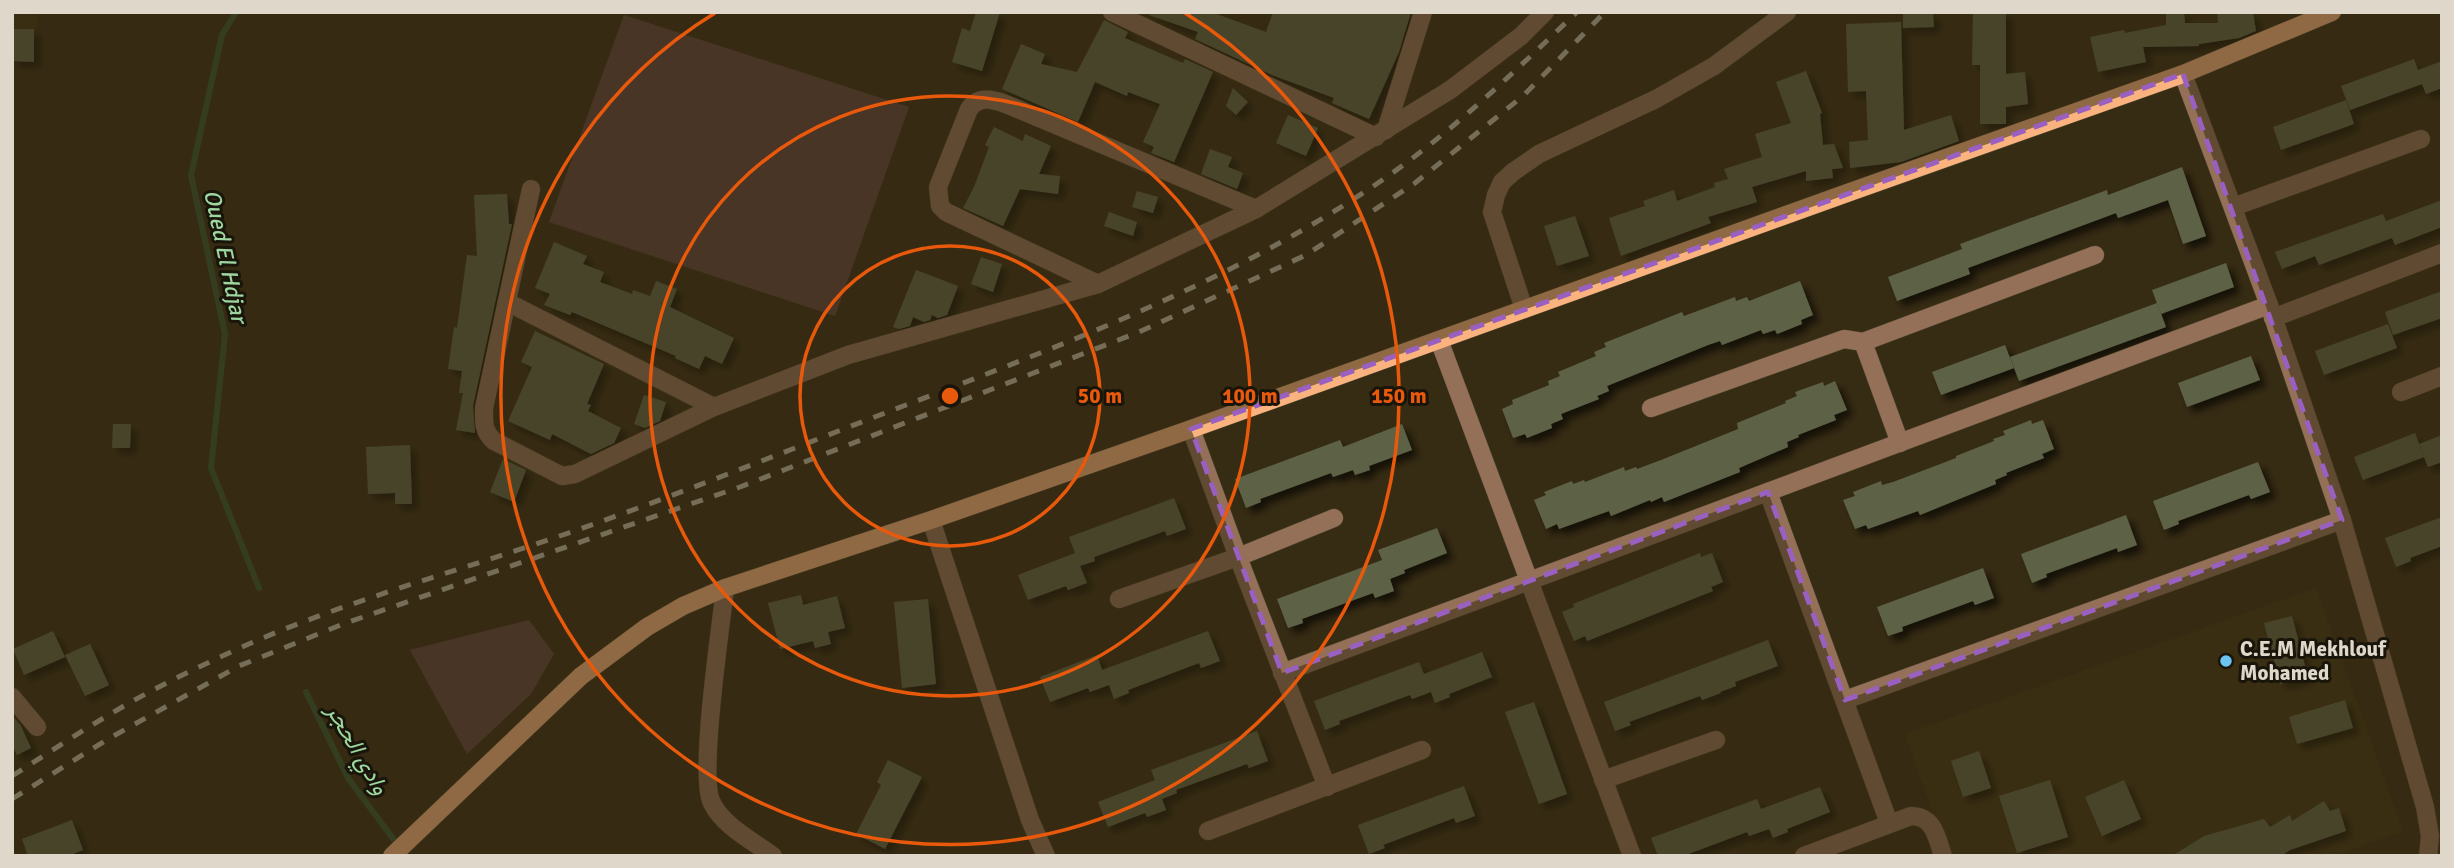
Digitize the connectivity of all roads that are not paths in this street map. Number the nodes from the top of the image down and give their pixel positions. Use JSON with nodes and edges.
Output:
{"nodes":[{"id":1,"x":1112,"y":12,"type":"edge"},
{"id":2,"x":1423,"y":12,"type":"edge"},
{"id":3,"x":1545,"y":12,"type":"edge"},
{"id":4,"x":1787,"y":12,"type":"edge"},
{"id":5,"x":2332,"y":12,"type":"edge"},
{"id":6,"x":2183,"y":74,"type":"junction"},
{"id":7,"x":1381,"y":134,"type":"junction"},
{"id":8,"x":2421,"y":139,"type":"dead end"},
{"id":9,"x":531,"y":189,"type":"dead end"},
{"id":10,"x":2232,"y":207,"type":"junction"},
{"id":11,"x":1256,"y":209,"type":"junction"},
{"id":12,"x":2442,"y":253,"type":"edge"},
{"id":13,"x":2095,"y":255,"type":"dead end"},
{"id":14,"x":1098,"y":284,"type":"junction"},
{"id":15,"x":507,"y":302,"type":"junction"},
{"id":16,"x":1524,"y":309,"type":"junction"},
{"id":17,"x":2271,"y":312,"type":"junction"},
{"id":18,"x":1439,"y":340,"type":"junction"},
{"id":19,"x":1863,"y":342,"type":"junction"},
{"id":20,"x":2442,"y":376,"type":"edge"},
{"id":21,"x":2402,"y":392,"type":"dead end"},
{"id":22,"x":714,"y":407,"type":"junction"},
{"id":23,"x":1651,"y":408,"type":"dead end"},
{"id":24,"x":1191,"y":429,"type":"junction"},
{"id":25,"x":1900,"y":443,"type":"junction"},
{"id":26,"x":1768,"y":492,"type":"junction"},
{"id":27,"x":1334,"y":517,"type":"dead end"},
{"id":28,"x":931,"y":520,"type":"junction"},
{"id":29,"x":2342,"y":520,"type":"junction"},
{"id":30,"x":1238,"y":557,"type":"junction"},
{"id":31,"x":1529,"y":582,"type":"junction"},
{"id":32,"x":725,"y":588,"type":"junction"},
{"id":33,"x":1119,"y":599,"type":"dead end"},
{"id":34,"x":1282,"y":673,"type":"junction"},
{"id":35,"x":12,"y":697,"type":"edge"},
{"id":36,"x":1845,"y":700,"type":"junction"},
{"id":37,"x":37,"y":727,"type":"dead end"},
{"id":38,"x":1716,"y":740,"type":"dead end"},
{"id":39,"x":1422,"y":750,"type":"dead end"},
{"id":40,"x":1603,"y":780,"type":"junction"},
{"id":41,"x":1327,"y":788,"type":"junction"},
{"id":42,"x":1889,"y":823,"type":"junction"},
{"id":43,"x":1208,"y":831,"type":"dead end"},
{"id":44,"x":391,"y":856,"type":"edge"},
{"id":45,"x":773,"y":856,"type":"edge"},
{"id":46,"x":1046,"y":856,"type":"edge"},
{"id":47,"x":1632,"y":856,"type":"edge"},
{"id":48,"x":1804,"y":856,"type":"edge"},
{"id":49,"x":1943,"y":856,"type":"edge"},
{"id":50,"x":2428,"y":856,"type":"edge"}],
"edges":[{"from":1,"to":7,"type":"street"},
{"from":2,"to":7,"type":"street"},
{"from":3,"to":7,"type":"street"},
{"from":4,"to":16,"type":"street"},
{"from":5,"to":6,"type":"main road"},
{"from":6,"to":10,"type":"street"},
{"from":6,"to":16,"type":"main road"},
{"from":7,"to":11,"type":"street"},
{"from":8,"to":10,"type":"street"},
{"from":9,"to":15,"type":"street"},
{"from":10,"to":17,"type":"street"},
{"from":11,"to":14,"type":"street"},
{"from":11,"to":14,"type":"street"},
{"from":12,"to":17,"type":"street"},
{"from":13,"to":19,"type":"street"},
{"from":14,"to":22,"type":"street"},
{"from":15,"to":22,"type":"street"},
{"from":15,"to":22,"type":"street"},
{"from":16,"to":18,"type":"main road"},
{"from":17,"to":25,"type":"street"},
{"from":17,"to":29,"type":"street"},
{"from":18,"to":24,"type":"main road"},
{"from":18,"to":31,"type":"street"},
{"from":19,"to":23,"type":"street"},
{"from":19,"to":25,"type":"street"},
{"from":20,"to":21,"type":"street"},
{"from":24,"to":28,"type":"main road"},
{"from":24,"to":30,"type":"street"},
{"from":25,"to":26,"type":"street"},
{"from":26,"to":31,"type":"street"},
{"from":26,"to":36,"type":"street"},
{"from":27,"to":30,"type":"street"},
{"from":28,"to":32,"type":"main road"},
{"from":28,"to":46,"type":"street"},
{"from":29,"to":36,"type":"street"},
{"from":29,"to":50,"type":"street"},
{"from":30,"to":33,"type":"street"},
{"from":30,"to":34,"type":"street"},
{"from":31,"to":34,"type":"street"},
{"from":31,"to":40,"type":"street"},
{"from":32,"to":44,"type":"main road"},
{"from":32,"to":45,"type":"street"},
{"from":34,"to":41,"type":"street"},
{"from":35,"to":37,"type":"street"},
{"from":36,"to":42,"type":"street"},
{"from":38,"to":40,"type":"street"},
{"from":39,"to":41,"type":"street"},
{"from":40,"to":47,"type":"street"},
{"from":41,"to":43,"type":"street"},
{"from":42,"to":48,"type":"street"},
{"from":42,"to":49,"type":"street"}]}
